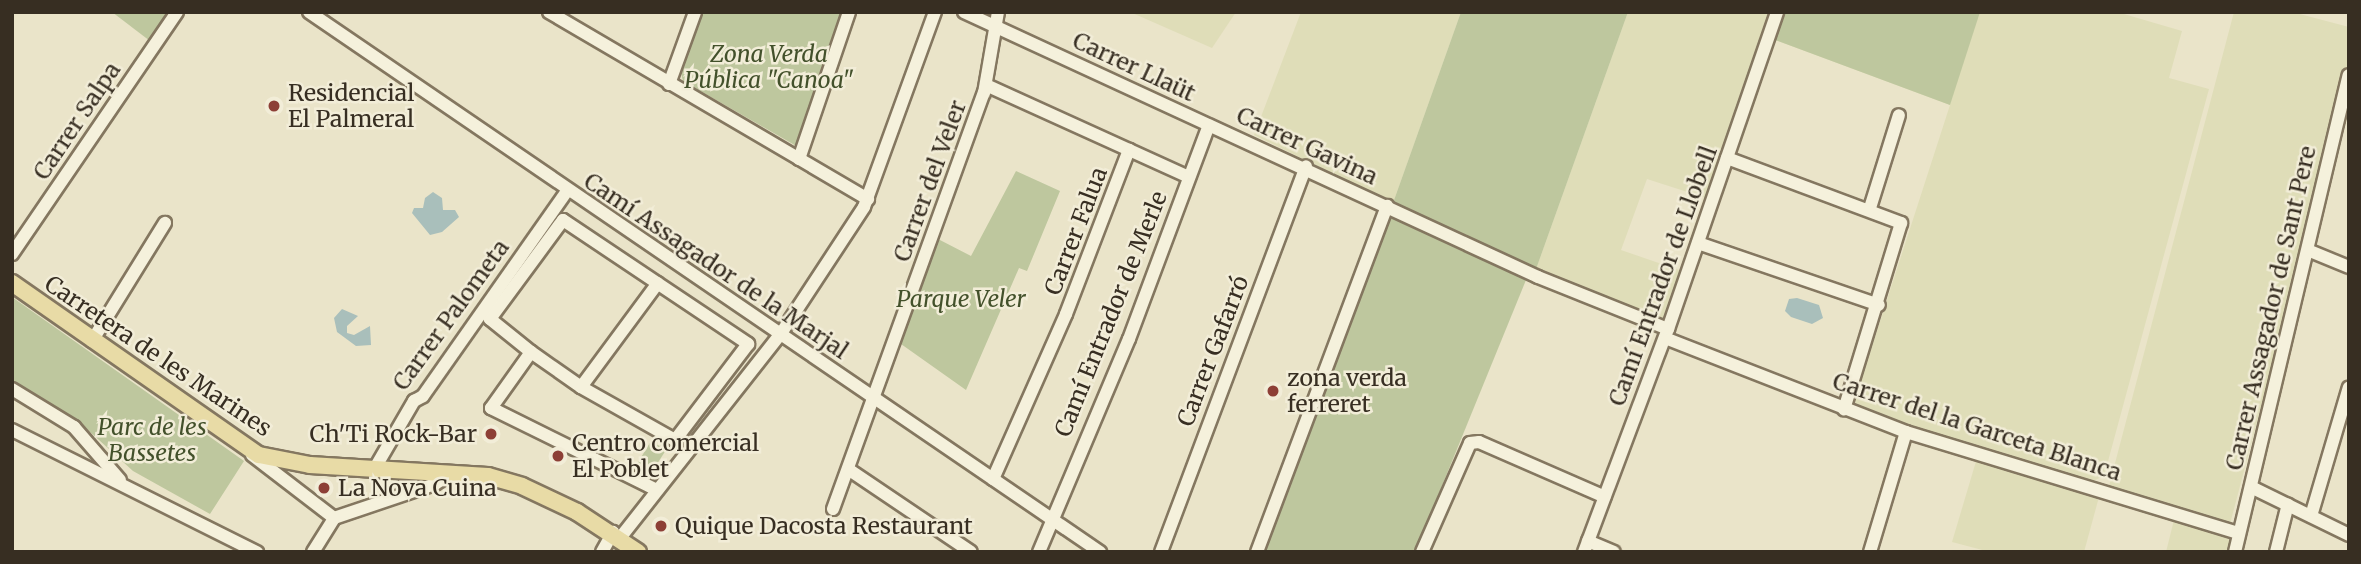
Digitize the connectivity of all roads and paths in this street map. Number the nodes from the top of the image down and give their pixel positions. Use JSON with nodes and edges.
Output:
{"nodes":[{"id":1,"x":177,"y":12,"type":"edge"},
{"id":2,"x":310,"y":12,"type":"edge"},
{"id":3,"x":549,"y":12,"type":"edge"},
{"id":4,"x":695,"y":12,"type":"edge"},
{"id":5,"x":849,"y":12,"type":"edge"},
{"id":6,"x":935,"y":12,"type":"edge"},
{"id":7,"x":964,"y":12,"type":"edge"},
{"id":8,"x":998,"y":12,"type":"edge"},
{"id":9,"x":1777,"y":12,"type":"edge"},
{"id":10,"x":996,"y":26,"type":"junction"},
{"id":11,"x":2349,"y":75,"type":"edge"},
{"id":12,"x":669,"y":84,"type":"junction"},
{"id":13,"x":986,"y":85,"type":"junction"},
{"id":14,"x":1899,"y":115,"type":"dead end"},
{"id":15,"x":1209,"y":125,"type":"junction"},
{"id":16,"x":1129,"y":150,"type":"junction"},
{"id":17,"x":1727,"y":158,"type":"junction"},
{"id":18,"x":799,"y":159,"type":"junction"},
{"id":19,"x":1306,"y":166,"type":"junction"},
{"id":20,"x":1189,"y":177,"type":"junction"},
{"id":21,"x":568,"y":190,"type":"junction"},
{"id":22,"x":868,"y":199,"type":"junction"},
{"id":23,"x":1387,"y":206,"type":"junction"},
{"id":24,"x":1870,"y":208,"type":"junction"},
{"id":25,"x":165,"y":223,"type":"dead end"},
{"id":26,"x":1698,"y":243,"type":"junction"},
{"id":27,"x":2310,"y":251,"type":"junction"},
{"id":28,"x":12,"y":254,"type":"edge"},
{"id":29,"x":2349,"y":267,"type":"edge"},
{"id":30,"x":658,"y":283,"type":"junction"},
{"id":31,"x":12,"y":284,"type":"edge"},
{"id":32,"x":1878,"y":305,"type":"junction"},
{"id":33,"x":1667,"y":333,"type":"junction"},
{"id":34,"x":780,"y":335,"type":"junction"},
{"id":35,"x":92,"y":341,"type":"junction"},
{"id":36,"x":531,"y":352,"type":"junction"},
{"id":37,"x":581,"y":387,"type":"junction"},
{"id":38,"x":2349,"y":387,"type":"edge"},
{"id":39,"x":12,"y":389,"type":"edge"},
{"id":40,"x":873,"y":399,"type":"junction"},
{"id":41,"x":1844,"y":409,"type":"junction"},
{"id":42,"x":12,"y":430,"type":"edge"},
{"id":43,"x":1906,"y":432,"type":"junction"},
{"id":44,"x":241,"y":446,"type":"junction"},
{"id":45,"x":375,"y":468,"type":"junction"},
{"id":46,"x":848,"y":469,"type":"junction"},
{"id":47,"x":453,"y":472,"type":"junction"},
{"id":48,"x":993,"y":479,"type":"junction"},
{"id":49,"x":122,"y":484,"type":"junction"},
{"id":50,"x":2251,"y":487,"type":"junction"},
{"id":51,"x":655,"y":489,"type":"junction"},
{"id":52,"x":1605,"y":497,"type":"junction"},
{"id":53,"x":2288,"y":504,"type":"junction"},
{"id":54,"x":833,"y":509,"type":"dead end"},
{"id":55,"x":2311,"y":516,"type":"junction"},
{"id":56,"x":334,"y":518,"type":"junction"},
{"id":57,"x":1051,"y":519,"type":"junction"},
{"id":58,"x":2239,"y":533,"type":"junction"},
{"id":59,"x":617,"y":535,"type":"junction"},
{"id":60,"x":2349,"y":535,"type":"edge"},
{"id":61,"x":1586,"y":546,"type":"edge"},
{"id":62,"x":257,"y":552,"type":"edge"},
{"id":63,"x":313,"y":552,"type":"edge"},
{"id":64,"x":602,"y":552,"type":"edge"},
{"id":65,"x":638,"y":552,"type":"edge"},
{"id":66,"x":971,"y":552,"type":"edge"},
{"id":67,"x":1039,"y":552,"type":"edge"},
{"id":68,"x":1100,"y":552,"type":"edge"},
{"id":69,"x":1161,"y":552,"type":"edge"},
{"id":70,"x":1257,"y":552,"type":"edge"},
{"id":71,"x":1422,"y":552,"type":"edge"},
{"id":72,"x":1614,"y":552,"type":"edge"},
{"id":73,"x":1870,"y":552,"type":"edge"},
{"id":74,"x":2235,"y":552,"type":"edge"},
{"id":75,"x":2276,"y":552,"type":"edge"}],
"edges":[{"from":1,"to":28,"type":"street","name":"Carrer Salpa"},
{"from":2,"to":21,"type":"street","name":"Camí Assagador de la Marjal"},
{"from":3,"to":12,"type":"street"},
{"from":4,"to":12,"type":"street"},
{"from":5,"to":18,"type":"street"},
{"from":6,"to":22,"type":"street"},
{"from":7,"to":10,"type":"street","name":"Carrer Llaüt"},
{"from":8,"to":10,"type":"street","name":"Carrer del Veler"},
{"from":9,"to":17,"type":"street","name":"Camí Entrador de Llobell"},
{"from":10,"to":13,"type":"street","name":"Carrer del Veler"},
{"from":10,"to":15,"type":"street","name":"Carrer Llaüt"},
{"from":11,"to":27,"type":"street","name":"Carrer Assagador de Sant Pere"},
{"from":12,"to":18,"type":"street"},
{"from":13,"to":16,"type":"street","name":"Carrer Falua"},
{"from":13,"to":40,"type":"street","name":"Carrer del Veler"},
{"from":14,"to":24,"type":"street"},
{"from":15,"to":19,"type":"street","name":"Carrer Gavina"},
{"from":15,"to":20,"type":"street","name":"Camí Entrador de Merle"},
{"from":16,"to":20,"type":"street","name":"Carrer Falua"},
{"from":16,"to":48,"type":"street","name":"Carrer Falua"},
{"from":17,"to":24,"type":"street"},
{"from":17,"to":26,"type":"street","name":"Camí Entrador de Llobell"},
{"from":18,"to":22,"type":"street"},
{"from":19,"to":23,"type":"street","name":"Carrer Gavina"},
{"from":19,"to":69,"type":"street","name":"Carrer Gafarró"},
{"from":20,"to":57,"type":"street","name":"Camí Entrador de Merle"},
{"from":21,"to":34,"type":"street","name":"Camí Assagador de la Marjal"},
{"from":21,"to":45,"type":"street","name":"Carrer Palometa"},
{"from":22,"to":34,"type":"street"},
{"from":23,"to":33,"type":"street","name":"Carrer Gavina"},
{"from":23,"to":70,"type":"street"},
{"from":24,"to":32,"type":"street"},
{"from":25,"to":35,"type":"street"},
{"from":26,"to":32,"type":"street"},
{"from":26,"to":33,"type":"street","name":"Camí Entrador de Llobell"},
{"from":27,"to":29,"type":"street"},
{"from":27,"to":50,"type":"street","name":"Carrer Assagador de Sant Pere"},
{"from":30,"to":36,"type":"street"},
{"from":30,"to":37,"type":"street"},
{"from":30,"to":37,"type":"street"},
{"from":31,"to":35,"type":"main road","name":"Carretera de les Marines"},
{"from":32,"to":41,"type":"street"},
{"from":33,"to":41,"type":"street","name":"Carrer del la Garceta Blanca"},
{"from":33,"to":52,"type":"street","name":"Camí Entrador de Llobell"},
{"from":34,"to":40,"type":"street","name":"Camí Assagador de la Marjal"},
{"from":34,"to":51,"type":"street"},
{"from":35,"to":44,"type":"main road","name":"Carretera de les Marines"},
{"from":36,"to":37,"type":"street"},
{"from":36,"to":51,"type":"street"},
{"from":38,"to":55,"type":"street"},
{"from":39,"to":49,"type":"street"},
{"from":40,"to":46,"type":"street","name":"Carrer del Veler"},
{"from":40,"to":48,"type":"street","name":"Camí Assagador de la Marjal"},
{"from":41,"to":43,"type":"street","name":"Carrer del la Garceta Blanca"},
{"from":42,"to":49,"type":"street"},
{"from":43,"to":58,"type":"street","name":"Carrer del la Garceta Blanca"},
{"from":43,"to":73,"type":"street"},
{"from":44,"to":45,"type":"main road","name":"Carretera de les Marines"},
{"from":44,"to":56,"type":"street"},
{"from":45,"to":47,"type":"main road","name":"Carretera de les Marines"},
{"from":46,"to":54,"type":"street","name":"Carrer del Veler"},
{"from":46,"to":66,"type":"street"},
{"from":47,"to":56,"type":"street"},
{"from":47,"to":59,"type":"main road","name":"Carretera de les Marines"},
{"from":48,"to":57,"type":"street","name":"Camí Assagador de la Marjal"},
{"from":49,"to":62,"type":"street"},
{"from":50,"to":53,"type":"street"},
{"from":50,"to":58,"type":"street","name":"Carrer Assagador de Sant Pere"},
{"from":51,"to":59,"type":"street"},
{"from":52,"to":61,"type":"street","name":"Camí Entrador de Llobell"},
{"from":52,"to":71,"type":"street"},
{"from":53,"to":55,"type":"street"},
{"from":53,"to":75,"type":"street"},
{"from":55,"to":60,"type":"street"},
{"from":56,"to":63,"type":"street"},
{"from":57,"to":67,"type":"street","name":"Camí Entrador de Merle"},
{"from":57,"to":68,"type":"street","name":"Camí Assagador de la Marjal"},
{"from":58,"to":74,"type":"street","name":"Carrer Assagador de Sant Pere"},
{"from":59,"to":64,"type":"street"},
{"from":59,"to":65,"type":"main road","name":"Carretera de les Marines"},
{"from":61,"to":72,"type":"street"}]}
